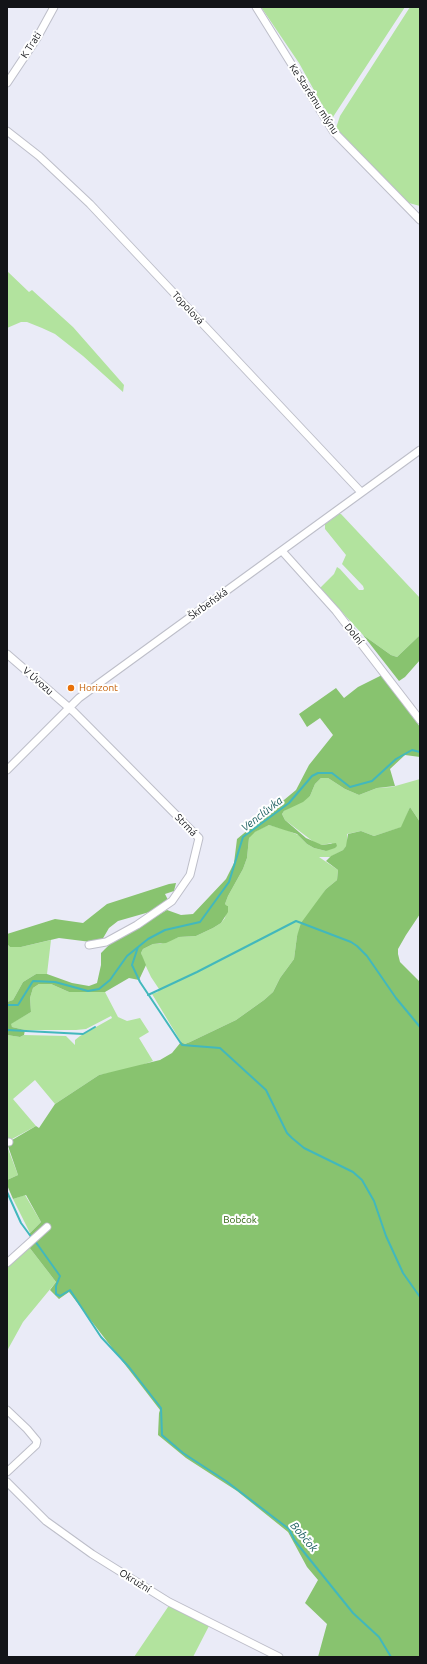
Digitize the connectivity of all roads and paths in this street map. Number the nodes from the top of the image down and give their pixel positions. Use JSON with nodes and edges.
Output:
{"nodes":[{"id":1,"x":54,"y":7,"type":"edge"},
{"id":2,"x":256,"y":7,"type":"edge"},
{"id":3,"x":7,"y":83,"type":"edge"},
{"id":4,"x":7,"y":131,"type":"edge"},
{"id":5,"x":418,"y":218,"type":"edge"},
{"id":6,"x":420,"y":450,"type":"edge"},
{"id":7,"x":362,"y":492,"type":"junction"},
{"id":8,"x":282,"y":551,"type":"junction"},
{"id":9,"x":7,"y":654,"type":"edge"},
{"id":10,"x":68,"y":708,"type":"junction"},
{"id":11,"x":420,"y":720,"type":"edge"},
{"id":12,"x":7,"y":770,"type":"edge"},
{"id":13,"x":89,"y":945,"type":"dead end"},
{"id":14,"x":47,"y":1227,"type":"dead end"},
{"id":15,"x":7,"y":1263,"type":"edge"},
{"id":16,"x":7,"y":1410,"type":"edge"},
{"id":17,"x":7,"y":1472,"type":"edge"},
{"id":18,"x":7,"y":1482,"type":"edge"},
{"id":19,"x":279,"y":1657,"type":"edge"}],
"edges":[{"from":1,"to":3,"type":"street","name":"K Trati"},
{"from":2,"to":5,"type":"street","name":"Ke Starému mlýnu"},
{"from":4,"to":7,"type":"street","name":"Topolová"},
{"from":6,"to":7,"type":"street","name":"Škrbeňská"},
{"from":7,"to":8,"type":"street","name":"Škrbeňská"},
{"from":8,"to":10,"type":"street","name":"Škrbeňská"},
{"from":8,"to":11,"type":"street","name":"Dolní"},
{"from":9,"to":10,"type":"street","name":"V Úvozu"},
{"from":10,"to":12,"type":"street","name":"Škrbeňská"},
{"from":10,"to":13,"type":"street","name":"Strmá"},
{"from":14,"to":15,"type":"street"},
{"from":16,"to":17,"type":"street"},
{"from":18,"to":19,"type":"street","name":"Okružní"}]}
